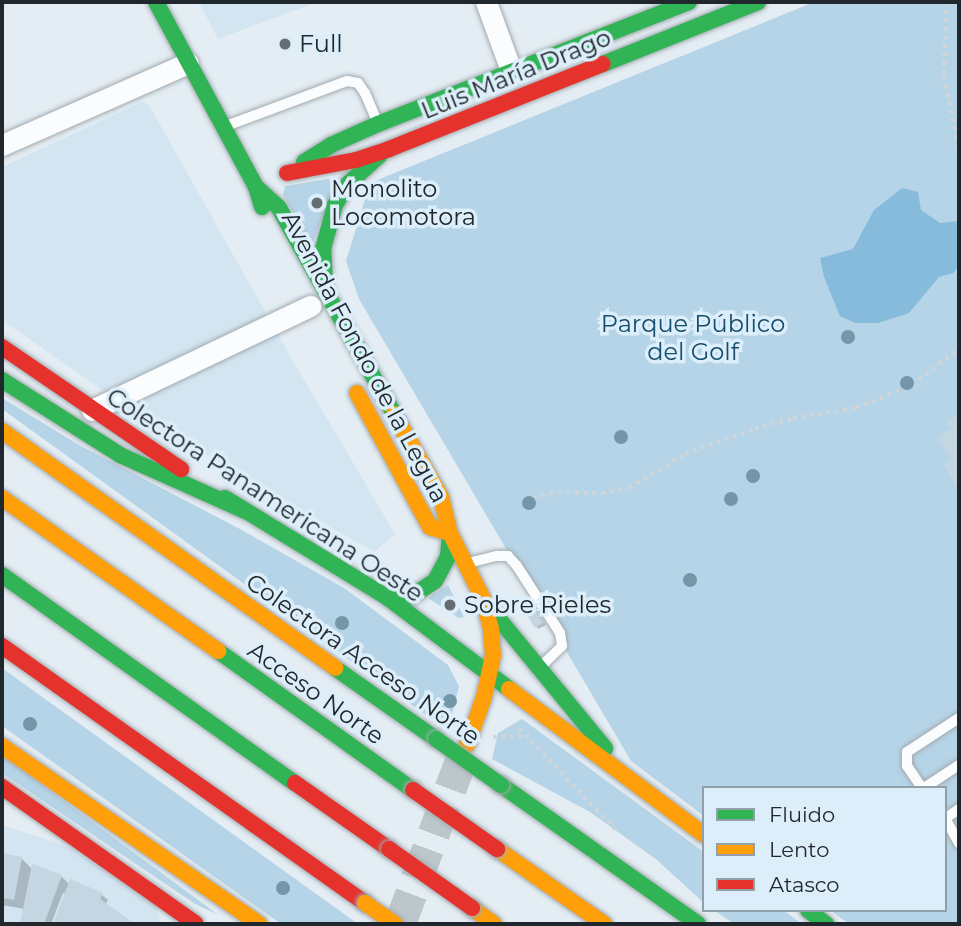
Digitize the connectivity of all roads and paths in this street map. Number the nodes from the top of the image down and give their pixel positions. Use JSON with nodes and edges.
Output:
{"nodes":[{"id":1,"x":156,"y":2,"type":"edge"},
{"id":2,"x":486,"y":2,"type":"edge"},
{"id":3,"x":689,"y":2,"type":"edge"},
{"id":4,"x":758,"y":2,"type":"edge"},
{"id":5,"x":947,"y":2,"type":"edge"},
{"id":6,"x":188,"y":63,"type":"junction"},
{"id":7,"x":512,"y":73,"type":"junction"},
{"id":8,"x":378,"y":124,"type":"junction"},
{"id":9,"x":223,"y":127,"type":"junction"},
{"id":10,"x":2,"y":145,"type":"edge"},
{"id":11,"x":959,"y":148,"type":"edge"},
{"id":12,"x":389,"y":149,"type":"junction"},
{"id":13,"x":287,"y":173,"type":"junction"},
{"id":14,"x":256,"y":187,"type":"junction"},
{"id":15,"x":265,"y":222,"type":"dead end"},
{"id":16,"x":325,"y":288,"type":"junction"},
{"id":17,"x":310,"y":306,"type":"dead end"},
{"id":18,"x":2,"y":347,"type":"edge"},
{"id":19,"x":959,"y":348,"type":"edge"},
{"id":20,"x":348,"y":377,"type":"dead end"},
{"id":21,"x":2,"y":380,"type":"edge"},
{"id":22,"x":92,"y":410,"type":"junction"},
{"id":23,"x":2,"y":431,"type":"edge"},
{"id":24,"x":2,"y":498,"type":"edge"},
{"id":25,"x":533,"y":498,"type":"dead end"},
{"id":26,"x":245,"y":511,"type":"junction"},
{"id":27,"x":450,"y":533,"type":"junction"},
{"id":28,"x":465,"y":564,"type":"junction"},
{"id":29,"x":2,"y":575,"type":"edge"},
{"id":30,"x":388,"y":598,"type":"junction"},
{"id":31,"x":483,"y":599,"type":"junction"},
{"id":32,"x":2,"y":646,"type":"edge"},
{"id":33,"x":538,"y":668,"type":"junction"},
{"id":34,"x":490,"y":674,"type":"junction"},
{"id":35,"x":959,"y":718,"type":"edge"},
{"id":36,"x":517,"y":727,"type":"dead end"},
{"id":37,"x":526,"y":736,"type":"junction"},
{"id":38,"x":488,"y":737,"type":"dead end"},
{"id":39,"x":467,"y":745,"type":"tunnel mouth"},
{"id":40,"x":2,"y":746,"type":"edge"},
{"id":41,"x":959,"y":765,"type":"edge"},
{"id":42,"x":634,"y":785,"type":"junction"},
{"id":43,"x":503,"y":786,"type":"junction"},
{"id":44,"x":922,"y":786,"type":"edge"},
{"id":45,"x":926,"y":786,"type":"edge"},
{"id":46,"x":2,"y":787,"type":"edge"},
{"id":47,"x":547,"y":802,"type":"dead end"},
{"id":48,"x":15,"y":817,"type":"dead end"},
{"id":49,"x":947,"y":822,"type":"edge"},
{"id":50,"x":702,"y":834,"type":"edge"},
{"id":51,"x":614,"y":837,"type":"dead end"},
{"id":52,"x":73,"y":838,"type":"junction"},
{"id":53,"x":959,"y":843,"type":"edge"},
{"id":54,"x":665,"y":886,"type":"dead end"},
{"id":55,"x":811,"y":912,"type":"edge"},
{"id":56,"x":191,"y":923,"type":"edge"},
{"id":57,"x":696,"y":923,"type":"edge"},
{"id":58,"x":259,"y":924,"type":"edge"},
{"id":59,"x":395,"y":924,"type":"edge"},
{"id":60,"x":494,"y":924,"type":"edge"},
{"id":61,"x":604,"y":924,"type":"edge"},
{"id":62,"x":826,"y":924,"type":"edge"}],
"edges":[{"from":1,"to":6,"type":"main road","name":"Avenida Fondo de la Legua"},
{"from":2,"to":7,"type":"street"},
{"from":3,"to":7,"type":"main road","name":"Luis María Drago"},
{"from":4,"to":12,"type":"main road","name":"Luis María Drago"},
{"from":5,"to":11,"type":"path"},
{"from":6,"to":9,"type":"main road","name":"Avenida Fondo de la Legua"},
{"from":6,"to":10,"type":"street"},
{"from":7,"to":8,"type":"main road","name":"Luis María Drago"},
{"from":8,"to":9,"type":"lane"},
{"from":8,"to":13,"type":"main road","name":"Luis María Drago"},
{"from":9,"to":14,"type":"main road","name":"Avenida Fondo de la Legua"},
{"from":12,"to":13,"type":"main road","name":"Luis María Drago"},
{"from":12,"to":16,"type":"main road"},
{"from":13,"to":14,"type":"main road","name":"Luis María Drago"},
{"from":14,"to":15,"type":"main road","name":"Avenida Fondo de la Legua"},
{"from":14,"to":16,"type":"main road","name":"Avenida Fondo de la Legua"},
{"from":16,"to":27,"type":"main road","name":"Avenida Fondo de la Legua"},
{"from":17,"to":22,"type":"street"},
{"from":18,"to":22,"type":"main road","name":"Colectora Panamericana Oeste"},
{"from":19,"to":25,"type":"path"},
{"from":20,"to":27,"type":"main road","name":"Avenida Fondo de la Legua"},
{"from":21,"to":26,"type":"main road"},
{"from":22,"to":26,"type":"main road","name":"Colectora Panamericana Oeste"},
{"from":23,"to":43,"type":"main road","name":"Colectora Acceso Norte","bridge":true},
{"from":24,"to":61,"type":"main road","name":"Acceso Norte","bridge":true},
{"from":26,"to":30,"type":"main road","name":"Colectora Panamericana Oeste"},
{"from":27,"to":28,"type":"main road","name":"Avenida Fondo de la Legua"},
{"from":27,"to":30,"type":"main road"},
{"from":28,"to":31,"type":"main road","name":"Avenida Fondo de la Legua"},
{"from":28,"to":33,"type":"lane"},
{"from":29,"to":60,"type":"main road","bridge":true},
{"from":30,"to":34,"type":"main road","name":"Colectora Panamericana Oeste"},
{"from":31,"to":33,"type":"main road"},
{"from":31,"to":34,"type":"main road","name":"Avenida Fondo de la Legua"},
{"from":32,"to":59,"type":"main road","bridge":true},
{"from":33,"to":42,"type":"main road"},
{"from":34,"to":39,"type":"main road","name":"Avenida Fondo de la Legua"},
{"from":34,"to":42,"type":"main road","name":"Colectora Panamericana Oeste"},
{"from":35,"to":44,"type":"lane"},
{"from":36,"to":37,"type":"path"},
{"from":37,"to":38,"type":"path"},
{"from":37,"to":51,"type":"path"},
{"from":40,"to":58,"type":"main road"},
{"from":41,"to":45,"type":"lane"},
{"from":42,"to":50,"type":"main road","name":"Colectora Panamericana Oeste"},
{"from":43,"to":47,"type":"lane"},
{"from":43,"to":57,"type":"main road","name":"Colectora Acceso Norte"},
{"from":46,"to":52,"type":"main road"},
{"from":48,"to":52,"type":"main road"},
{"from":49,"to":53,"type":"lane"},
{"from":52,"to":56,"type":"main road"},
{"from":54,"to":57,"type":"lane"},
{"from":55,"to":62,"type":"main road"}]}
